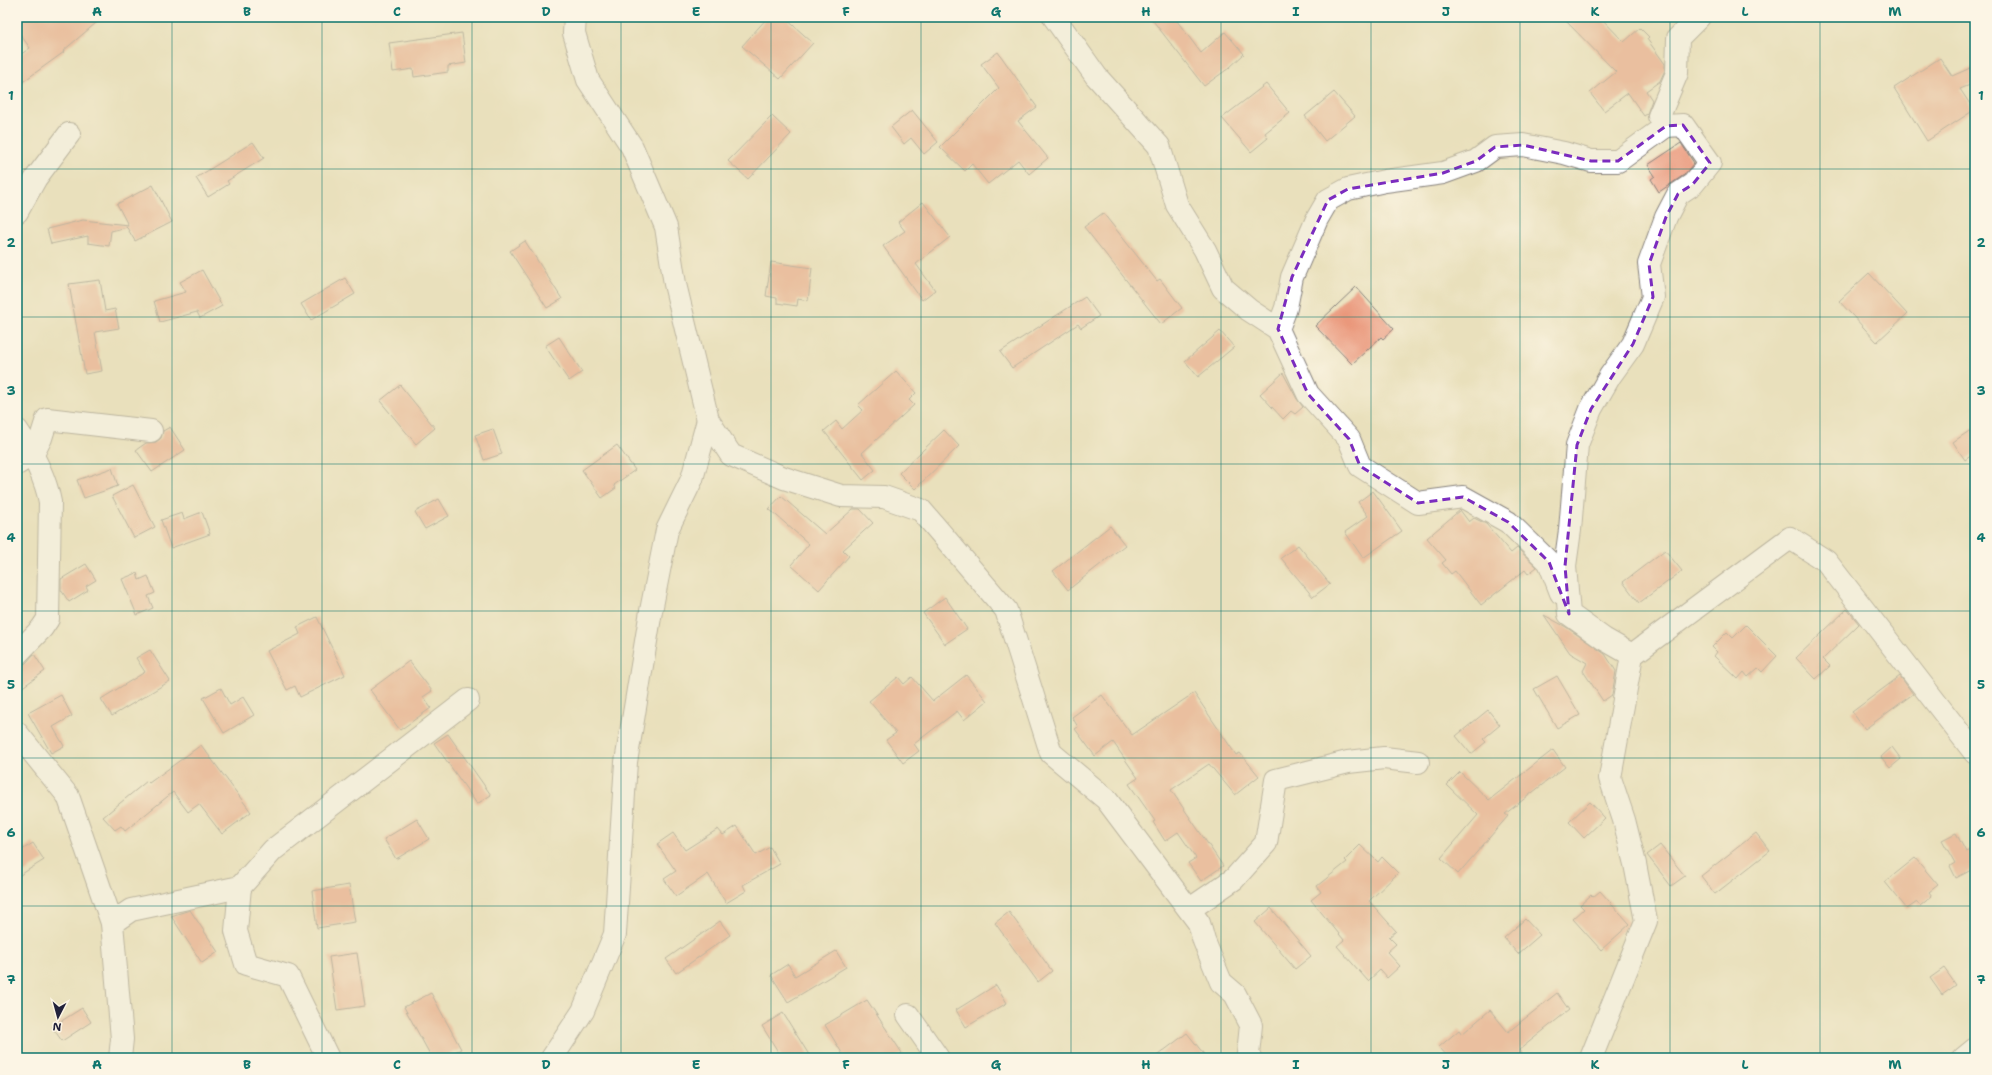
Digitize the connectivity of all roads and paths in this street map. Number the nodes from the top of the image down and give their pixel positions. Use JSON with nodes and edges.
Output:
{"nodes":[{"id":1,"x":575,"y":17,"type":"edge"},
{"id":2,"x":1054,"y":17,"type":"edge"},
{"id":3,"x":1699,"y":17,"type":"edge"},
{"id":4,"x":1666,"y":126,"type":"junction"},
{"id":5,"x":69,"y":134,"type":"dead end"},
{"id":6,"x":17,"y":212,"type":"edge"},
{"id":7,"x":1278,"y":329,"type":"junction"},
{"id":8,"x":17,"y":417,"type":"edge"},
{"id":9,"x":48,"y":419,"type":"junction"},
{"id":10,"x":708,"y":420,"type":"junction"},
{"id":11,"x":17,"y":430,"type":"edge"},
{"id":12,"x":151,"y":431,"type":"dead end"},
{"id":13,"x":25,"y":459,"type":"edge"},
{"id":14,"x":1569,"y":614,"type":"junction"},
{"id":15,"x":17,"y":654,"type":"edge"},
{"id":16,"x":1632,"y":655,"type":"junction"},
{"id":17,"x":468,"y":700,"type":"dead end"},
{"id":18,"x":17,"y":732,"type":"edge"},
{"id":19,"x":1975,"y":753,"type":"edge"},
{"id":20,"x":1418,"y":762,"type":"dead end"},
{"id":21,"x":240,"y":887,"type":"junction"},
{"id":22,"x":1190,"y":909,"type":"junction"},
{"id":23,"x":112,"y":923,"type":"junction"},
{"id":24,"x":908,"y":1015,"type":"dead end"},
{"id":25,"x":1975,"y":1049,"type":"edge"},
{"id":26,"x":120,"y":1058,"type":"edge"},
{"id":27,"x":328,"y":1058,"type":"edge"},
{"id":28,"x":552,"y":1058,"type":"edge"},
{"id":29,"x":938,"y":1058,"type":"edge"},
{"id":30,"x":1250,"y":1058,"type":"edge"},
{"id":31,"x":1591,"y":1058,"type":"edge"},
{"id":32,"x":1964,"y":1058,"type":"edge"}],
"edges":[{"from":1,"to":10,"type":"street"},
{"from":2,"to":7,"type":"street"},
{"from":3,"to":4,"type":"street"},
{"from":4,"to":7,"type":"street"},
{"from":4,"to":14,"type":"street"},
{"from":5,"to":6,"type":"street"},
{"from":7,"to":14,"type":"street"},
{"from":8,"to":9,"type":"street"},
{"from":9,"to":12,"type":"street"},
{"from":9,"to":13,"type":"street"},
{"from":10,"to":22,"type":"street"},
{"from":10,"to":28,"type":"street"},
{"from":11,"to":13,"type":"street"},
{"from":13,"to":15,"type":"street"},
{"from":14,"to":16,"type":"street"},
{"from":16,"to":19,"type":"street"},
{"from":16,"to":31,"type":"street"},
{"from":17,"to":21,"type":"street"},
{"from":18,"to":23,"type":"street"},
{"from":20,"to":22,"type":"street"},
{"from":21,"to":23,"type":"street"},
{"from":21,"to":27,"type":"street"},
{"from":22,"to":30,"type":"street"},
{"from":23,"to":26,"type":"street"},
{"from":24,"to":29,"type":"street"},
{"from":25,"to":32,"type":"street"}]}
